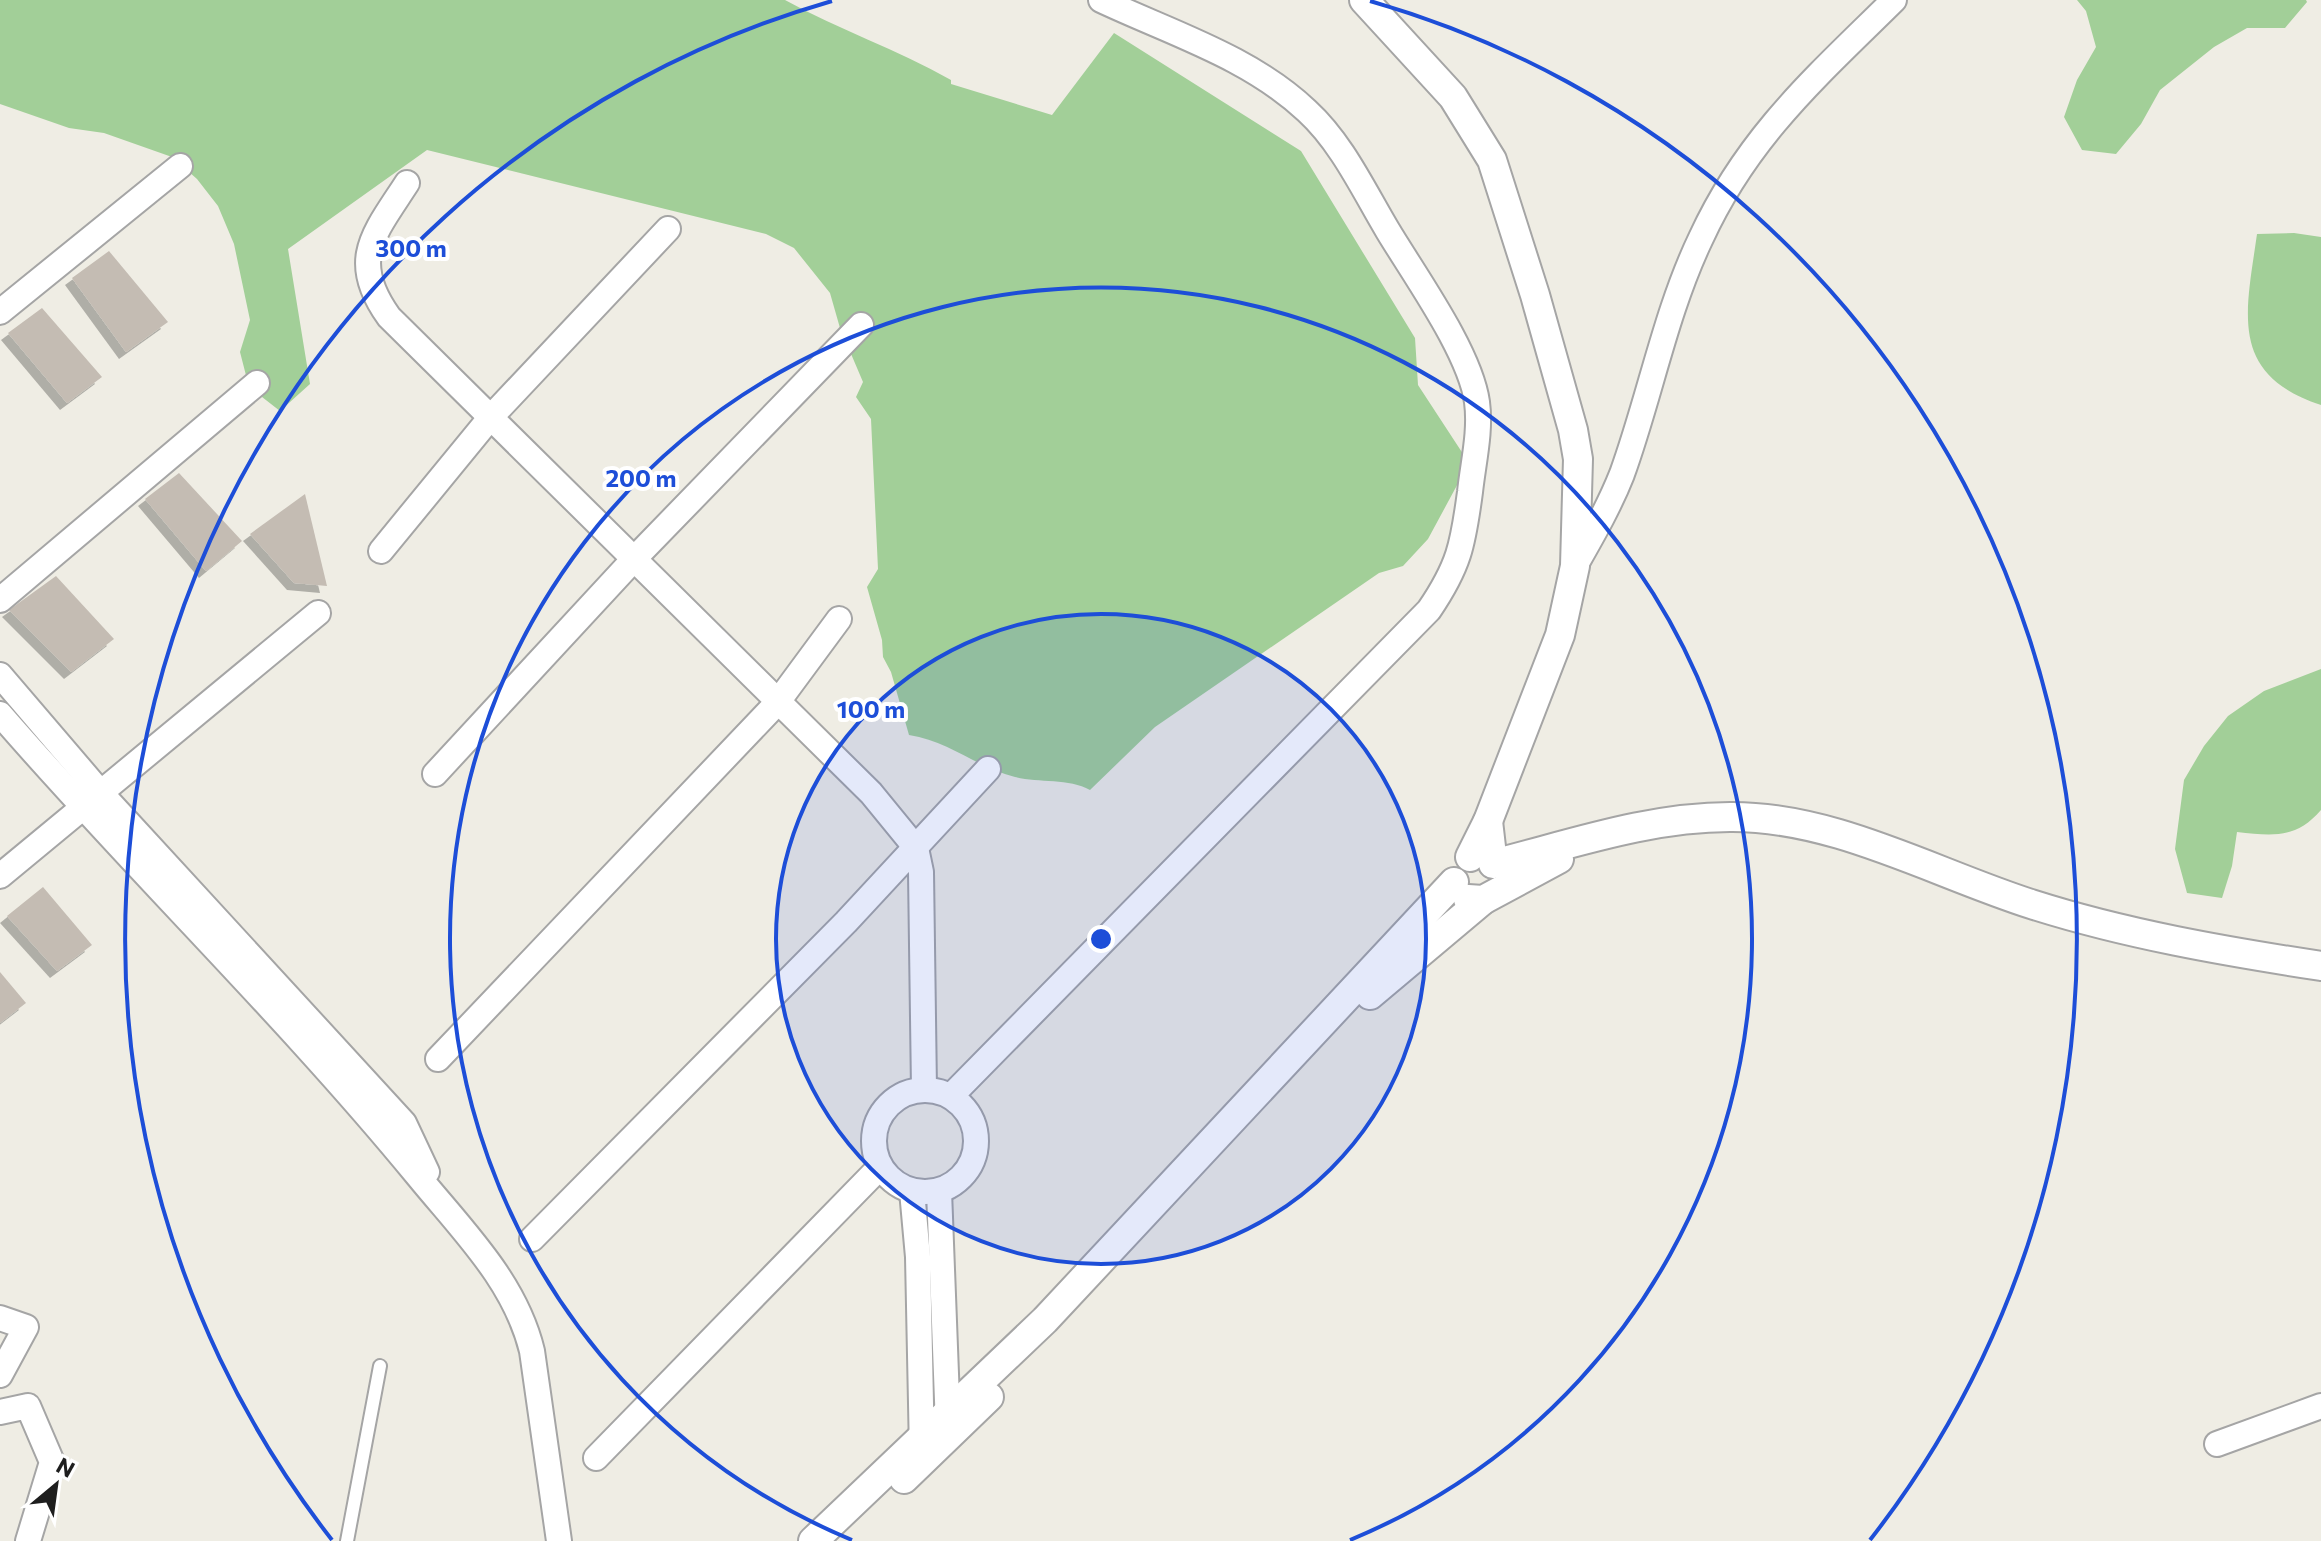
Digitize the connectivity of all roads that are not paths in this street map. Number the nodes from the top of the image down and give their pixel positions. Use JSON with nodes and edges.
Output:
{"nodes":[{"id":1,"x":1101,"y":0,"type":"edge"},
{"id":2,"x":1364,"y":0,"type":"edge"},
{"id":3,"x":1894,"y":0,"type":"edge"},
{"id":4,"x":180,"y":166,"type":"dead end"},
{"id":5,"x":407,"y":183,"type":"dead end"},
{"id":6,"x":668,"y":229,"type":"dead end"},
{"id":7,"x":0,"y":312,"type":"edge"},
{"id":8,"x":861,"y":325,"type":"dead end"},
{"id":9,"x":257,"y":383,"type":"dead end"},
{"id":10,"x":490,"y":418,"type":"junction"},
{"id":11,"x":381,"y":551,"type":"dead end"},
{"id":12,"x":634,"y":559,"type":"junction"},
{"id":13,"x":1575,"y":566,"type":"junction"},
{"id":14,"x":0,"y":600,"type":"edge"},
{"id":15,"x":318,"y":613,"type":"dead end"},
{"id":16,"x":839,"y":619,"type":"dead end"},
{"id":17,"x":0,"y":675,"type":"edge"},
{"id":18,"x":777,"y":703,"type":"junction"},
{"id":19,"x":0,"y":714,"type":"edge"},
{"id":20,"x":988,"y":769,"type":"dead end"},
{"id":21,"x":435,"y":774,"type":"dead end"},
{"id":22,"x":100,"y":792,"type":"junction"},
{"id":23,"x":82,"y":808,"type":"junction"},
{"id":24,"x":916,"y":848,"type":"junction"},
{"id":25,"x":178,"y":874,"type":"junction"},
{"id":26,"x":0,"y":876,"type":"edge"},
{"id":27,"x":1485,"y":878,"type":"junction"},
{"id":28,"x":159,"y":890,"type":"junction"},
{"id":29,"x":215,"y":913,"type":"junction"},
{"id":30,"x":196,"y":931,"type":"junction"},
{"id":31,"x":2321,"y":966,"type":"edge"},
{"id":32,"x":303,"y":1026,"type":"junction"},
{"id":33,"x":438,"y":1059,"type":"dead end"},
{"id":34,"x":924,"y":1090,"type":"junction"},
{"id":35,"x":951,"y":1096,"type":"junction"},
{"id":36,"x":880,"y":1167,"type":"junction"},
{"id":37,"x":912,"y":1191,"type":"junction"},
{"id":38,"x":939,"y":1191,"type":"junction"},
{"id":39,"x":532,"y":1239,"type":"dead end"},
{"id":40,"x":930,"y":1257,"type":"junction"},
{"id":41,"x":0,"y":1318,"type":"edge"},
{"id":42,"x":380,"y":1366,"type":"dead end"},
{"id":43,"x":0,"y":1375,"type":"edge"},
{"id":44,"x":2321,"y":1406,"type":"edge"},
{"id":45,"x":0,"y":1412,"type":"edge"},
{"id":46,"x":948,"y":1423,"type":"junction"},
{"id":47,"x":2217,"y":1444,"type":"dead end"},
{"id":48,"x":921,"y":1448,"type":"junction"},
{"id":49,"x":596,"y":1458,"type":"dead end"},
{"id":50,"x":28,"y":1541,"type":"edge"},
{"id":51,"x":347,"y":1541,"type":"edge"},
{"id":52,"x":559,"y":1541,"type":"edge"},
{"id":53,"x":813,"y":1541,"type":"edge"},
{"id":54,"x":840,"y":1541,"type":"edge"}],
"edges":[{"from":1,"to":35,"type":"street"},
{"from":2,"to":13,"type":"street"},
{"from":3,"to":13,"type":"street"},
{"from":4,"to":7,"type":"street"},
{"from":5,"to":10,"type":"street"},
{"from":6,"to":10,"type":"street"},
{"from":8,"to":12,"type":"street"},
{"from":9,"to":14,"type":"street"},
{"from":10,"to":11,"type":"street"},
{"from":10,"to":12,"type":"street"},
{"from":12,"to":18,"type":"street"},
{"from":12,"to":21,"type":"street"},
{"from":13,"to":27,"type":"street"},
{"from":15,"to":22,"type":"street"},
{"from":16,"to":18,"type":"street"},
{"from":17,"to":22,"type":"street"},
{"from":18,"to":24,"type":"street"},
{"from":18,"to":33,"type":"street"},
{"from":19,"to":23,"type":"street"},
{"from":20,"to":24,"type":"street"},
{"from":22,"to":23,"type":"street"},
{"from":22,"to":25,"type":"street"},
{"from":23,"to":26,"type":"street"},
{"from":23,"to":28,"type":"street"},
{"from":24,"to":34,"type":"street"},
{"from":24,"to":39,"type":"street"},
{"from":25,"to":28,"type":"street"},
{"from":25,"to":29,"type":"street"},
{"from":27,"to":31,"type":"street"},
{"from":27,"to":46,"type":"street"},
{"from":27,"to":46,"type":"street"},
{"from":28,"to":30,"type":"street"},
{"from":29,"to":30,"type":"street"},
{"from":29,"to":32,"type":"street"},
{"from":30,"to":32,"type":"street"},
{"from":32,"to":52,"type":"street"},
{"from":34,"to":35,"type":"street"},
{"from":34,"to":36,"type":"street"},
{"from":35,"to":38,"type":"street"},
{"from":36,"to":37,"type":"street"},
{"from":36,"to":49,"type":"street"},
{"from":37,"to":38,"type":"street"},
{"from":37,"to":40,"type":"street"},
{"from":38,"to":40,"type":"street"},
{"from":40,"to":46,"type":"street"},
{"from":40,"to":48,"type":"street"},
{"from":41,"to":43,"type":"street"},
{"from":42,"to":51,"type":"lane"},
{"from":44,"to":47,"type":"street"},
{"from":45,"to":50,"type":"street"},
{"from":46,"to":48,"type":"street"},
{"from":48,"to":53,"type":"street"},
{"from":48,"to":54,"type":"street"}]}
